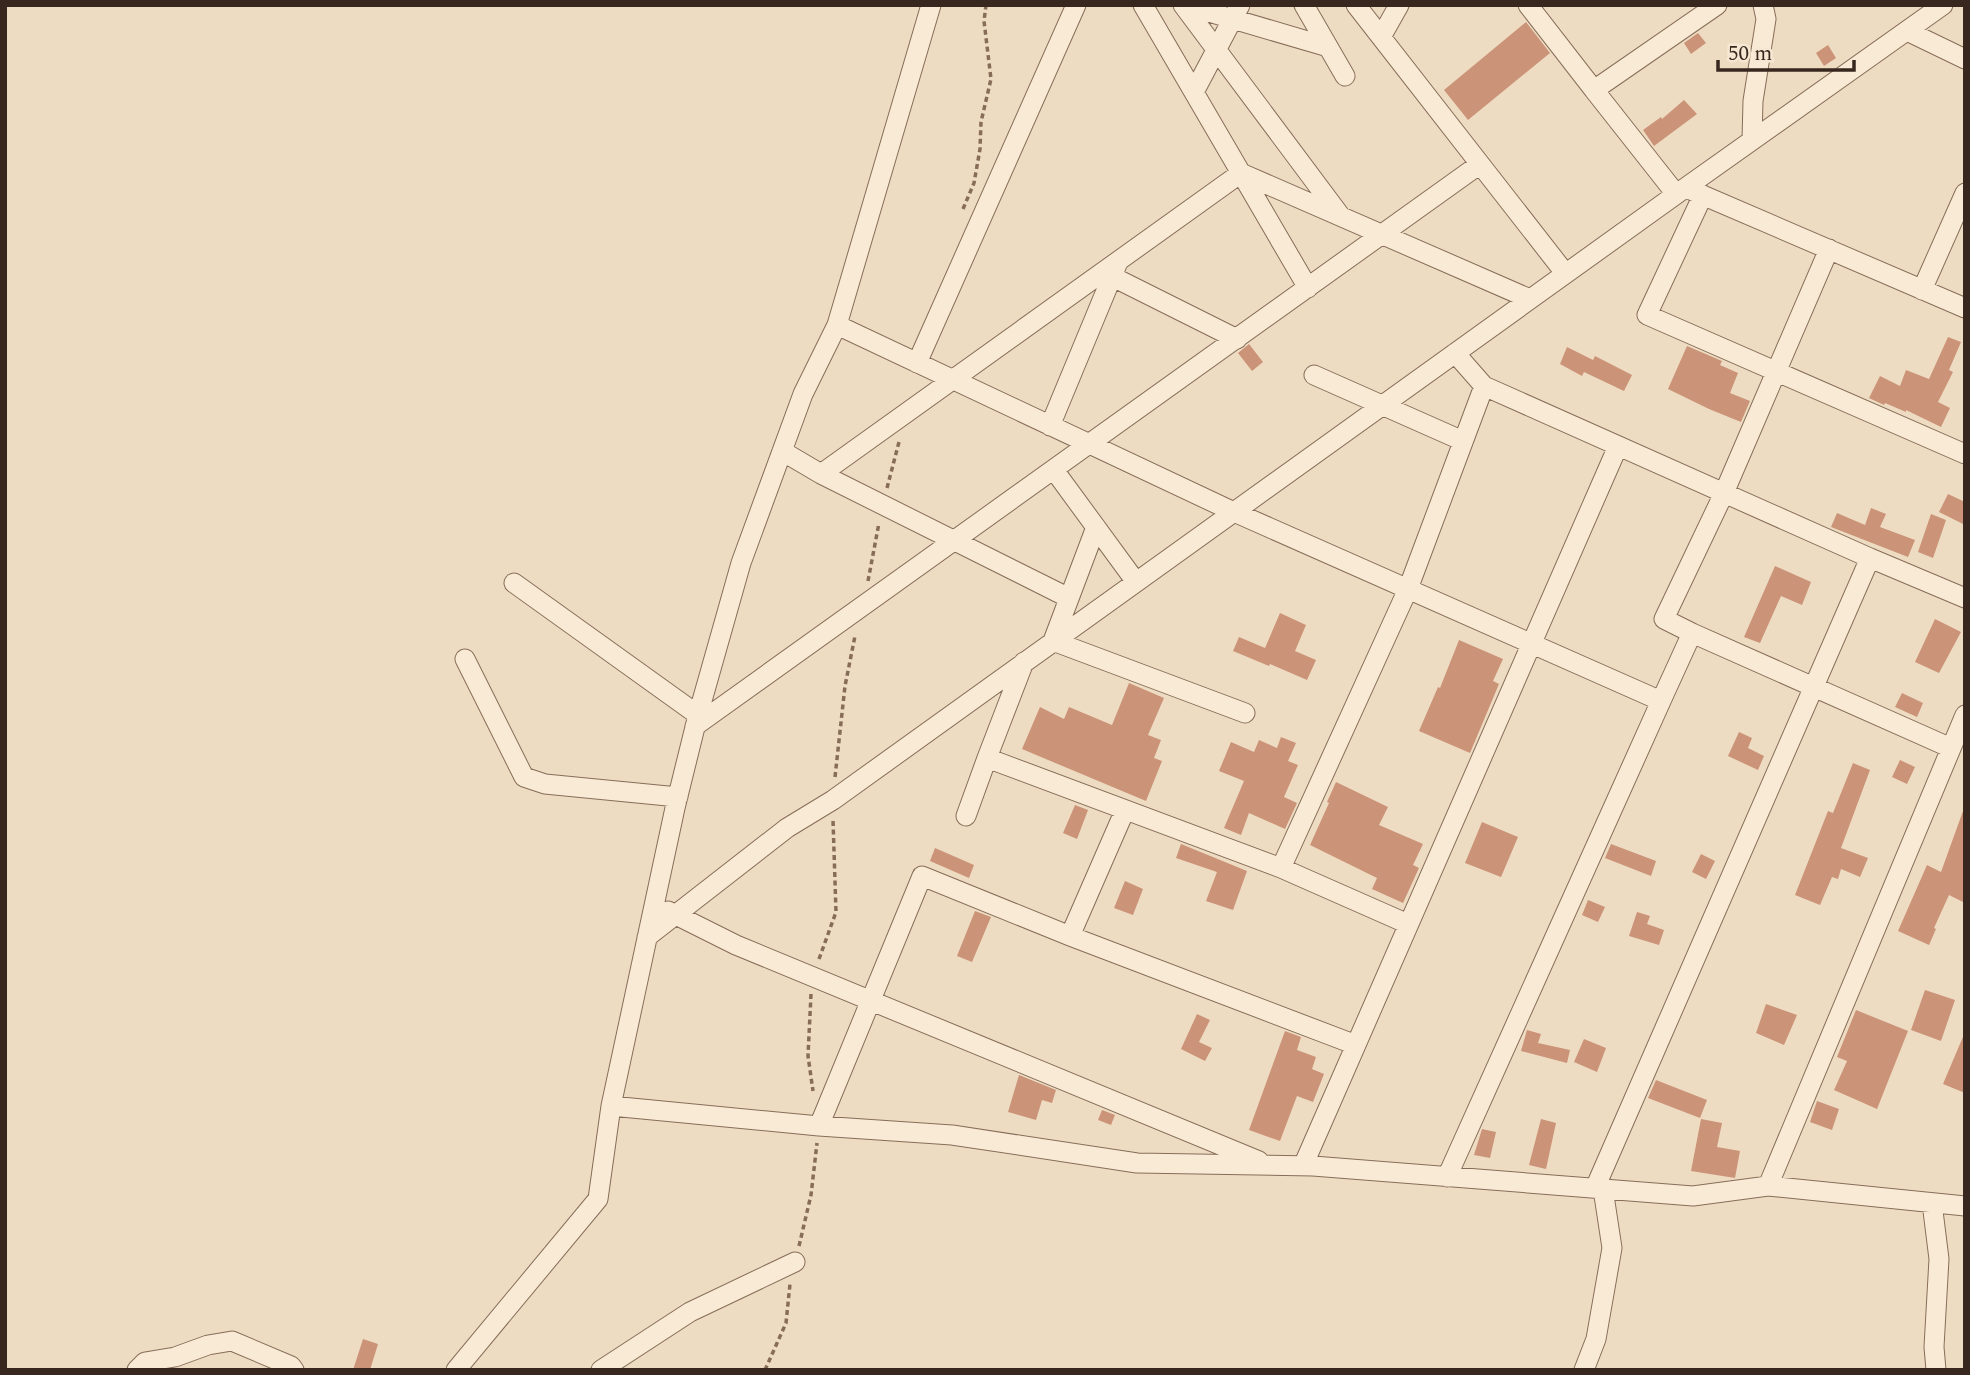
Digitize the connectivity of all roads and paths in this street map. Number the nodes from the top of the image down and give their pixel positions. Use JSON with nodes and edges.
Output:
{"nodes":[{"id":1,"x":931,"y":5,"type":"edge"},
{"id":2,"x":986,"y":5,"type":"edge"},
{"id":3,"x":1076,"y":5,"type":"edge"},
{"id":4,"x":1143,"y":5,"type":"edge"},
{"id":5,"x":1184,"y":5,"type":"edge"},
{"id":6,"x":1304,"y":5,"type":"edge"},
{"id":7,"x":1356,"y":5,"type":"edge"},
{"id":8,"x":1399,"y":5,"type":"edge"},
{"id":9,"x":1528,"y":5,"type":"edge"},
{"id":10,"x":1763,"y":5,"type":"edge"},
{"id":11,"x":1943,"y":5,"type":"edge"},
{"id":12,"x":1707,"y":8,"type":"edge"},
{"id":13,"x":1236,"y":12,"type":"edge"},
{"id":14,"x":1545,"y":14,"type":"edge"},
{"id":15,"x":1907,"y":31,"type":"junction"},
{"id":16,"x":1381,"y":37,"type":"junction"},
{"id":17,"x":1328,"y":47,"type":"junction"},
{"id":18,"x":1217,"y":50,"type":"junction"},
{"id":19,"x":1965,"y":59,"type":"edge"},
{"id":20,"x":1345,"y":76,"type":"dead end"},
{"id":21,"x":1594,"y":90,"type":"junction"},
{"id":22,"x":1195,"y":92,"type":"junction"},
{"id":23,"x":1752,"y":140,"type":"junction"},
{"id":24,"x":1480,"y":164,"type":"junction"},
{"id":25,"x":1241,"y":173,"type":"junction"},
{"id":26,"x":1688,"y":192,"type":"junction"},
{"id":27,"x":1965,"y":193,"type":"edge"},
{"id":28,"x":1339,"y":215,"type":"junction"},
{"id":29,"x":960,"y":218,"type":"dead end"},
{"id":30,"x":1383,"y":234,"type":"junction"},
{"id":31,"x":1829,"y":249,"type":"junction"},
{"id":32,"x":1111,"y":270,"type":"junction"},
{"id":33,"x":1565,"y":274,"type":"junction"},
{"id":34,"x":1308,"y":288,"type":"junction"},
{"id":35,"x":1922,"y":290,"type":"junction"},
{"id":36,"x":1530,"y":299,"type":"junction"},
{"id":37,"x":1965,"y":308,"type":"edge"},
{"id":38,"x":837,"y":325,"type":"junction"},
{"id":39,"x":1237,"y":339,"type":"junction"},
{"id":40,"x":1455,"y":353,"type":"junction"},
{"id":41,"x":917,"y":363,"type":"junction"},
{"id":42,"x":1777,"y":372,"type":"junction"},
{"id":43,"x":1314,"y":375,"type":"dead end"},
{"id":44,"x":953,"y":380,"type":"junction"},
{"id":45,"x":1484,"y":386,"type":"junction"},
{"id":46,"x":1382,"y":405,"type":"junction"},
{"id":47,"x":1050,"y":425,"type":"junction"},
{"id":48,"x":900,"y":439,"type":"dead end"},
{"id":49,"x":1463,"y":441,"type":"junction"},
{"id":50,"x":1090,"y":444,"type":"junction"},
{"id":51,"x":1618,"y":446,"type":"junction"},
{"id":52,"x":782,"y":452,"type":"junction"},
{"id":53,"x":1965,"y":454,"type":"edge"},
{"id":54,"x":1054,"y":470,"type":"junction"},
{"id":55,"x":821,"y":474,"type":"junction"},
{"id":56,"x":1724,"y":493,"type":"junction"},
{"id":57,"x":883,"y":504,"type":"junction"},
{"id":58,"x":1234,"y":512,"type":"junction"},
{"id":59,"x":1096,"y":527,"type":"junction"},
{"id":60,"x":955,"y":540,"type":"junction"},
{"id":61,"x":1870,"y":558,"type":"junction"},
{"id":62,"x":1136,"y":582,"type":"junction"},
{"id":63,"x":514,"y":583,"type":"dead end"},
{"id":64,"x":1409,"y":589,"type":"junction"},
{"id":65,"x":1069,"y":598,"type":"junction"},
{"id":66,"x":1965,"y":598,"type":"edge"},
{"id":67,"x":862,"y":607,"type":"junction"},
{"id":68,"x":1692,"y":633,"type":"junction"},
{"id":69,"x":1053,"y":641,"type":"junction"},
{"id":70,"x":1532,"y":644,"type":"junction"},
{"id":71,"x":465,"y":659,"type":"dead end"},
{"id":72,"x":1024,"y":662,"type":"junction"},
{"id":73,"x":1812,"y":686,"type":"junction"},
{"id":74,"x":1661,"y":701,"type":"junction"},
{"id":75,"x":1245,"y":713,"type":"dead end"},
{"id":76,"x":1965,"y":715,"type":"edge"},
{"id":77,"x":697,"y":721,"type":"junction"},
{"id":78,"x":1951,"y":748,"type":"junction"},
{"id":79,"x":987,"y":758,"type":"junction"},
{"id":80,"x":678,"y":797,"type":"junction"},
{"id":81,"x":833,"y":800,"type":"junction"},
{"id":82,"x":1125,"y":810,"type":"junction"},
{"id":83,"x":966,"y":816,"type":"dead end"},
{"id":84,"x":1281,"y":868,"type":"junction"},
{"id":85,"x":654,"y":905,"type":"junction"},
{"id":86,"x":676,"y":915,"type":"junction"},
{"id":87,"x":1408,"y":924,"type":"junction"},
{"id":88,"x":1070,"y":936,"type":"junction"},
{"id":89,"x":647,"y":937,"type":"junction"},
{"id":90,"x":812,"y":976,"type":"junction"},
{"id":91,"x":870,"y":1000,"type":"junction"},
{"id":92,"x":1356,"y":1045,"type":"junction"},
{"id":93,"x":611,"y":1107,"type":"junction"},
{"id":94,"x":819,"y":1126,"type":"junction"},
{"id":95,"x":1270,"y":1166,"type":"junction"},
{"id":96,"x":1303,"y":1166,"type":"junction"},
{"id":97,"x":1447,"y":1177,"type":"junction"},
{"id":98,"x":1768,"y":1186,"type":"junction"},
{"id":99,"x":1599,"y":1189,"type":"junction"},
{"id":100,"x":1932,"y":1203,"type":"junction"},
{"id":101,"x":1965,"y":1206,"type":"edge"},
{"id":102,"x":795,"y":1262,"type":"junction"},
{"id":103,"x":137,"y":1370,"type":"edge"},
{"id":104,"x":294,"y":1370,"type":"edge"},
{"id":105,"x":456,"y":1370,"type":"edge"},
{"id":106,"x":601,"y":1370,"type":"edge"},
{"id":107,"x":765,"y":1370,"type":"edge"},
{"id":108,"x":1584,"y":1370,"type":"edge"},
{"id":109,"x":1936,"y":1370,"type":"edge"}],
"edges":[{"from":1,"to":38,"type":"street"},
{"from":2,"to":29,"type":"path"},
{"from":3,"to":41,"type":"street"},
{"from":4,"to":22,"type":"street"},
{"from":5,"to":13,"type":"street"},
{"from":5,"to":18,"type":"street"},
{"from":6,"to":17,"type":"street"},
{"from":7,"to":16,"type":"street"},
{"from":8,"to":16,"type":"street"},
{"from":9,"to":14,"type":"street"},
{"from":10,"to":23,"type":"street"},
{"from":11,"to":15,"type":"street"},
{"from":12,"to":21,"type":"street"},
{"from":13,"to":17,"type":"street"},
{"from":13,"to":18,"type":"street"},
{"from":14,"to":21,"type":"street"},
{"from":15,"to":19,"type":"street"},
{"from":15,"to":23,"type":"street"},
{"from":16,"to":24,"type":"street"},
{"from":17,"to":20,"type":"street"},
{"from":18,"to":22,"type":"street"},
{"from":18,"to":28,"type":"street"},
{"from":21,"to":26,"type":"street"},
{"from":22,"to":25,"type":"street"},
{"from":23,"to":26,"type":"street"},
{"from":24,"to":30,"type":"street"},
{"from":24,"to":33,"type":"street"},
{"from":25,"to":28,"type":"street"},
{"from":25,"to":32,"type":"street"},
{"from":25,"to":34,"type":"street"},
{"from":26,"to":31,"type":"street"},
{"from":26,"to":33,"type":"street"},
{"from":26,"to":42,"type":"street"},
{"from":27,"to":35,"type":"street"},
{"from":28,"to":30,"type":"street"},
{"from":30,"to":34,"type":"street"},
{"from":30,"to":36,"type":"street"},
{"from":31,"to":35,"type":"street"},
{"from":31,"to":42,"type":"street"},
{"from":32,"to":39,"type":"street"},
{"from":32,"to":44,"type":"street"},
{"from":32,"to":47,"type":"street"},
{"from":33,"to":36,"type":"street"},
{"from":34,"to":39,"type":"street"},
{"from":35,"to":37,"type":"street"},
{"from":36,"to":40,"type":"street"},
{"from":38,"to":41,"type":"street"},
{"from":38,"to":52,"type":"street"},
{"from":39,"to":50,"type":"street"},
{"from":40,"to":45,"type":"street"},
{"from":40,"to":46,"type":"street"},
{"from":41,"to":44,"type":"street"},
{"from":42,"to":53,"type":"street"},
{"from":42,"to":56,"type":"street"},
{"from":43,"to":46,"type":"street"},
{"from":44,"to":47,"type":"street"},
{"from":44,"to":55,"type":"street"},
{"from":45,"to":49,"type":"street"},
{"from":45,"to":51,"type":"street"},
{"from":46,"to":49,"type":"street"},
{"from":46,"to":58,"type":"street"},
{"from":47,"to":50,"type":"street"},
{"from":48,"to":57,"type":"path"},
{"from":49,"to":64,"type":"street"},
{"from":50,"to":54,"type":"street"},
{"from":50,"to":58,"type":"street"},
{"from":51,"to":56,"type":"street"},
{"from":51,"to":70,"type":"street"},
{"from":52,"to":55,"type":"street"},
{"from":52,"to":77,"type":"street"},
{"from":54,"to":59,"type":"street"},
{"from":54,"to":60,"type":"street"},
{"from":55,"to":57,"type":"street"},
{"from":56,"to":61,"type":"street"},
{"from":56,"to":68,"type":"street"},
{"from":57,"to":60,"type":"street"},
{"from":57,"to":67,"type":"path"},
{"from":58,"to":62,"type":"street"},
{"from":58,"to":64,"type":"street"},
{"from":59,"to":62,"type":"street"},
{"from":59,"to":65,"type":"street"},
{"from":60,"to":65,"type":"street"},
{"from":60,"to":67,"type":"street"},
{"from":61,"to":66,"type":"street"},
{"from":61,"to":73,"type":"street"},
{"from":62,"to":69,"type":"street"},
{"from":63,"to":77,"type":"street"},
{"from":64,"to":70,"type":"street"},
{"from":64,"to":84,"type":"street"},
{"from":65,"to":69,"type":"street"},
{"from":67,"to":77,"type":"street"},
{"from":67,"to":81,"type":"path"},
{"from":68,"to":73,"type":"street"},
{"from":68,"to":74,"type":"street"},
{"from":69,"to":72,"type":"street"},
{"from":69,"to":75,"type":"street"},
{"from":70,"to":74,"type":"street"},
{"from":70,"to":87,"type":"street"},
{"from":71,"to":80,"type":"street"},
{"from":72,"to":79,"type":"street"},
{"from":72,"to":81,"type":"street"},
{"from":73,"to":78,"type":"street"},
{"from":73,"to":99,"type":"street"},
{"from":74,"to":97,"type":"street"},
{"from":76,"to":78,"type":"street"},
{"from":77,"to":80,"type":"street"},
{"from":78,"to":98,"type":"street"},
{"from":79,"to":82,"type":"street"},
{"from":79,"to":83,"type":"street"},
{"from":80,"to":85,"type":"street"},
{"from":81,"to":86,"type":"street"},
{"from":81,"to":90,"type":"path"},
{"from":82,"to":84,"type":"street"},
{"from":82,"to":88,"type":"street"},
{"from":84,"to":87,"type":"street"},
{"from":85,"to":86,"type":"street"},
{"from":85,"to":89,"type":"street"},
{"from":86,"to":89,"type":"street"},
{"from":86,"to":90,"type":"street"},
{"from":87,"to":92,"type":"street"},
{"from":88,"to":91,"type":"street"},
{"from":88,"to":92,"type":"street"},
{"from":89,"to":93,"type":"street"},
{"from":90,"to":91,"type":"street"},
{"from":90,"to":94,"type":"path"},
{"from":91,"to":94,"type":"street"},
{"from":91,"to":95,"type":"street"},
{"from":92,"to":96,"type":"street"},
{"from":93,"to":94,"type":"street"},
{"from":93,"to":105,"type":"street"},
{"from":94,"to":95,"type":"street"},
{"from":94,"to":102,"type":"path"},
{"from":95,"to":96,"type":"street"},
{"from":96,"to":97,"type":"street"},
{"from":97,"to":99,"type":"street"},
{"from":98,"to":99,"type":"street"},
{"from":98,"to":100,"type":"street"},
{"from":99,"to":108,"type":"street"},
{"from":100,"to":101,"type":"street"},
{"from":100,"to":109,"type":"street"},
{"from":102,"to":106,"type":"street"},
{"from":102,"to":107,"type":"path"},
{"from":103,"to":104,"type":"street"}]}
